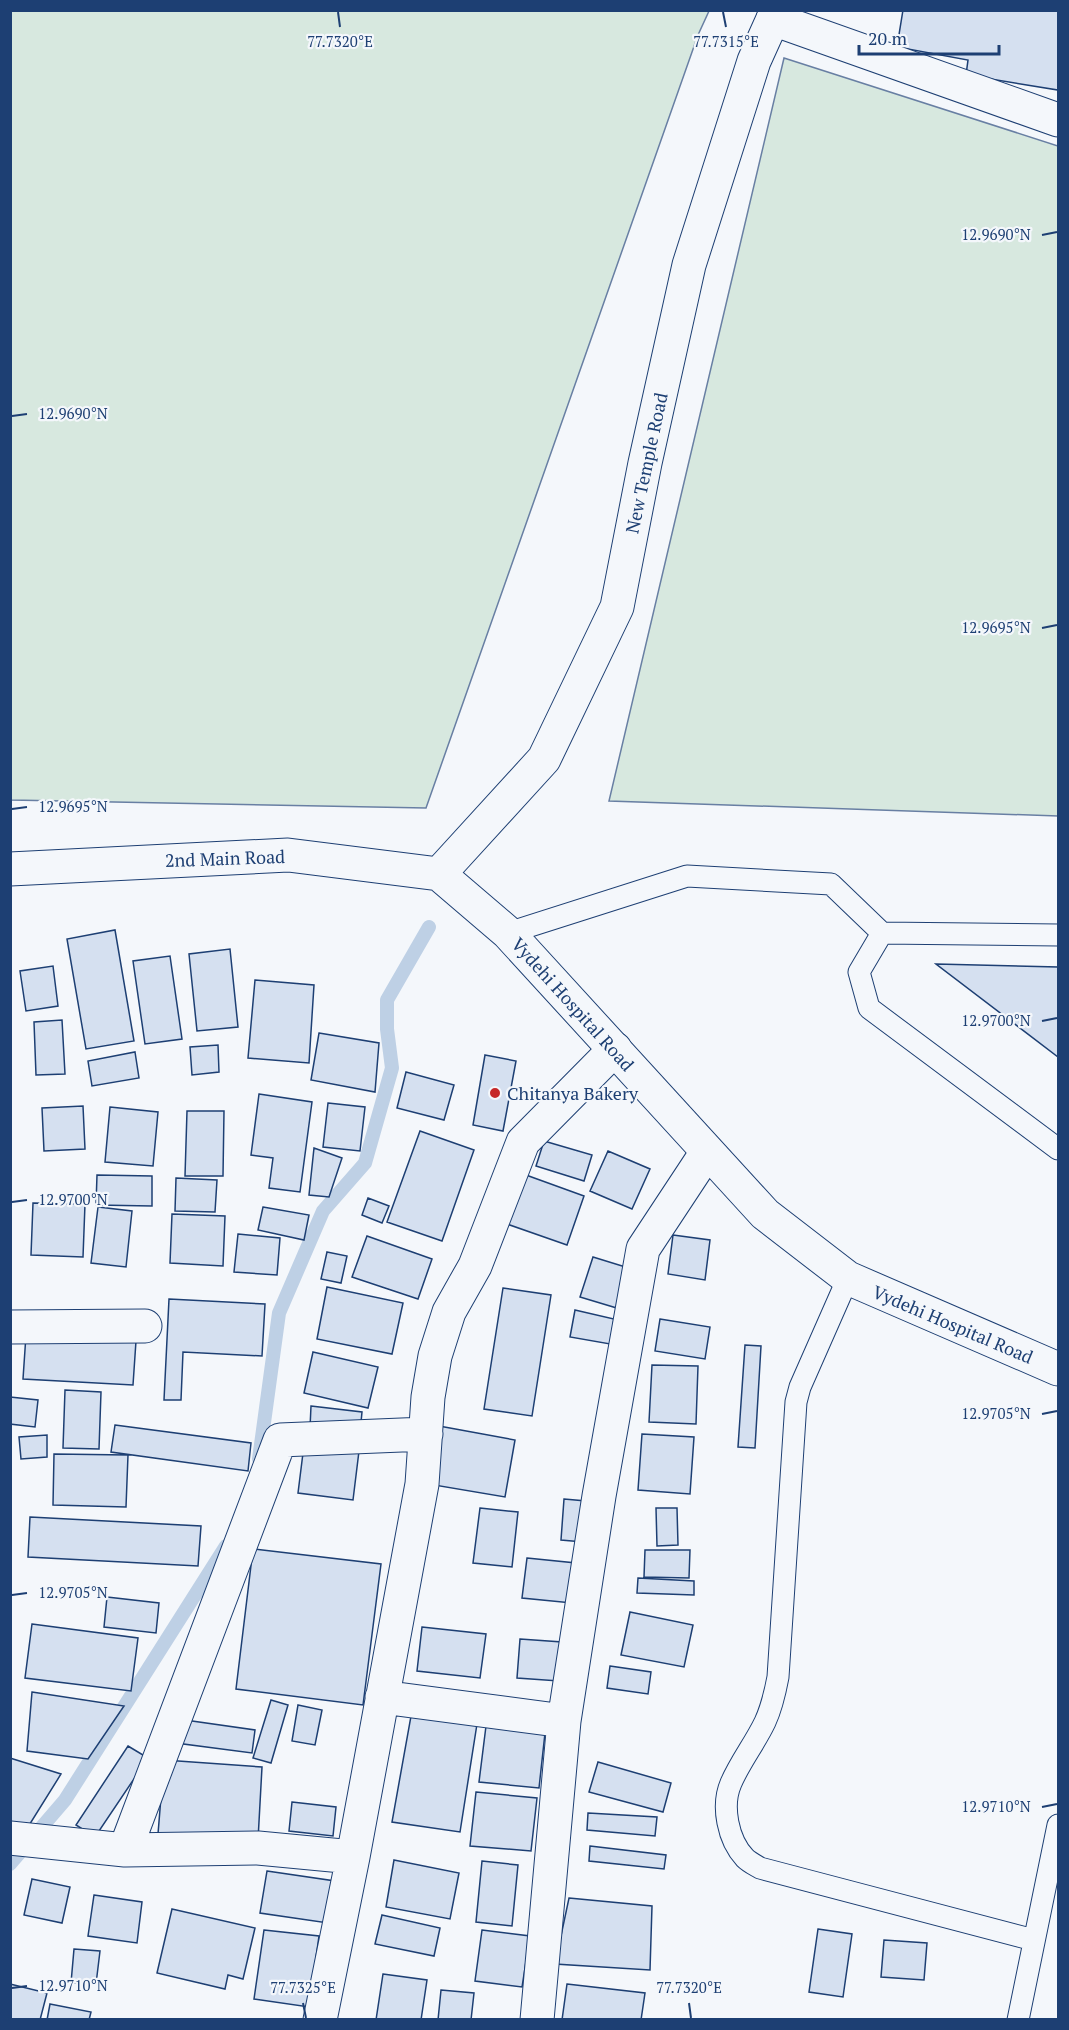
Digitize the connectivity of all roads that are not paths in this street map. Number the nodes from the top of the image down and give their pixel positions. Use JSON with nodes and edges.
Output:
{"nodes":[{"id":1,"x":775,"y":15,"type":"edge"},
{"id":2,"x":1059,"y":120,"type":"edge"},
{"id":3,"x":10,"y":869,"type":"edge"},
{"id":4,"x":439,"y":874,"type":"junction"},
{"id":5,"x":508,"y":933,"type":"junction"},
{"id":6,"x":882,"y":933,"type":"junction"},
{"id":7,"x":1059,"y":935,"type":"edge"},
{"id":8,"x":615,"y":1049,"type":"junction"},
{"id":9,"x":1059,"y":1149,"type":"edge"},
{"id":10,"x":707,"y":1152,"type":"junction"},
{"id":11,"x":848,"y":1278,"type":"junction"},
{"id":12,"x":145,"y":1326,"type":"dead end"},
{"id":13,"x":10,"y":1327,"type":"edge"},
{"id":14,"x":1059,"y":1369,"type":"edge"},
{"id":15,"x":426,"y":1434,"type":"junction"},
{"id":16,"x":382,"y":1698,"type":"junction"},
{"id":17,"x":564,"y":1721,"type":"junction"},
{"id":18,"x":1059,"y":1825,"type":"edge"},
{"id":19,"x":24,"y":1840,"type":"edge"},
{"id":20,"x":125,"y":1850,"type":"junction"},
{"id":21,"x":353,"y":1857,"type":"junction"},
{"id":22,"x":1034,"y":1940,"type":"junction"},
{"id":23,"x":320,"y":2019,"type":"edge"},
{"id":24,"x":537,"y":2019,"type":"edge"},
{"id":25,"x":1018,"y":2019,"type":"edge"}],
"edges":[{"from":1,"to":2,"type":"street"},
{"from":1,"to":4,"type":"street","name":"New Temple Road"},
{"from":3,"to":4,"type":"street","name":"2nd Main Road"},
{"from":4,"to":5,"type":"street","name":"Vydehi Hospital Road"},
{"from":5,"to":6,"type":"lane"},
{"from":5,"to":8,"type":"street","name":"Vydehi Hospital Road"},
{"from":6,"to":7,"type":"lane"},
{"from":6,"to":9,"type":"lane"},
{"from":8,"to":10,"type":"street","name":"Vydehi Hospital Road"},
{"from":8,"to":15,"type":"street"},
{"from":10,"to":11,"type":"street","name":"Vydehi Hospital Road"},
{"from":10,"to":17,"type":"street"},
{"from":11,"to":14,"type":"street","name":"Vydehi Hospital Road"},
{"from":11,"to":22,"type":"lane"},
{"from":12,"to":13,"type":"street"},
{"from":15,"to":16,"type":"street"},
{"from":15,"to":20,"type":"street"},
{"from":16,"to":17,"type":"street"},
{"from":16,"to":21,"type":"street"},
{"from":17,"to":24,"type":"street"},
{"from":18,"to":22,"type":"lane"},
{"from":19,"to":20,"type":"street"},
{"from":20,"to":21,"type":"street"},
{"from":21,"to":23,"type":"street"},
{"from":22,"to":25,"type":"lane"}]}
